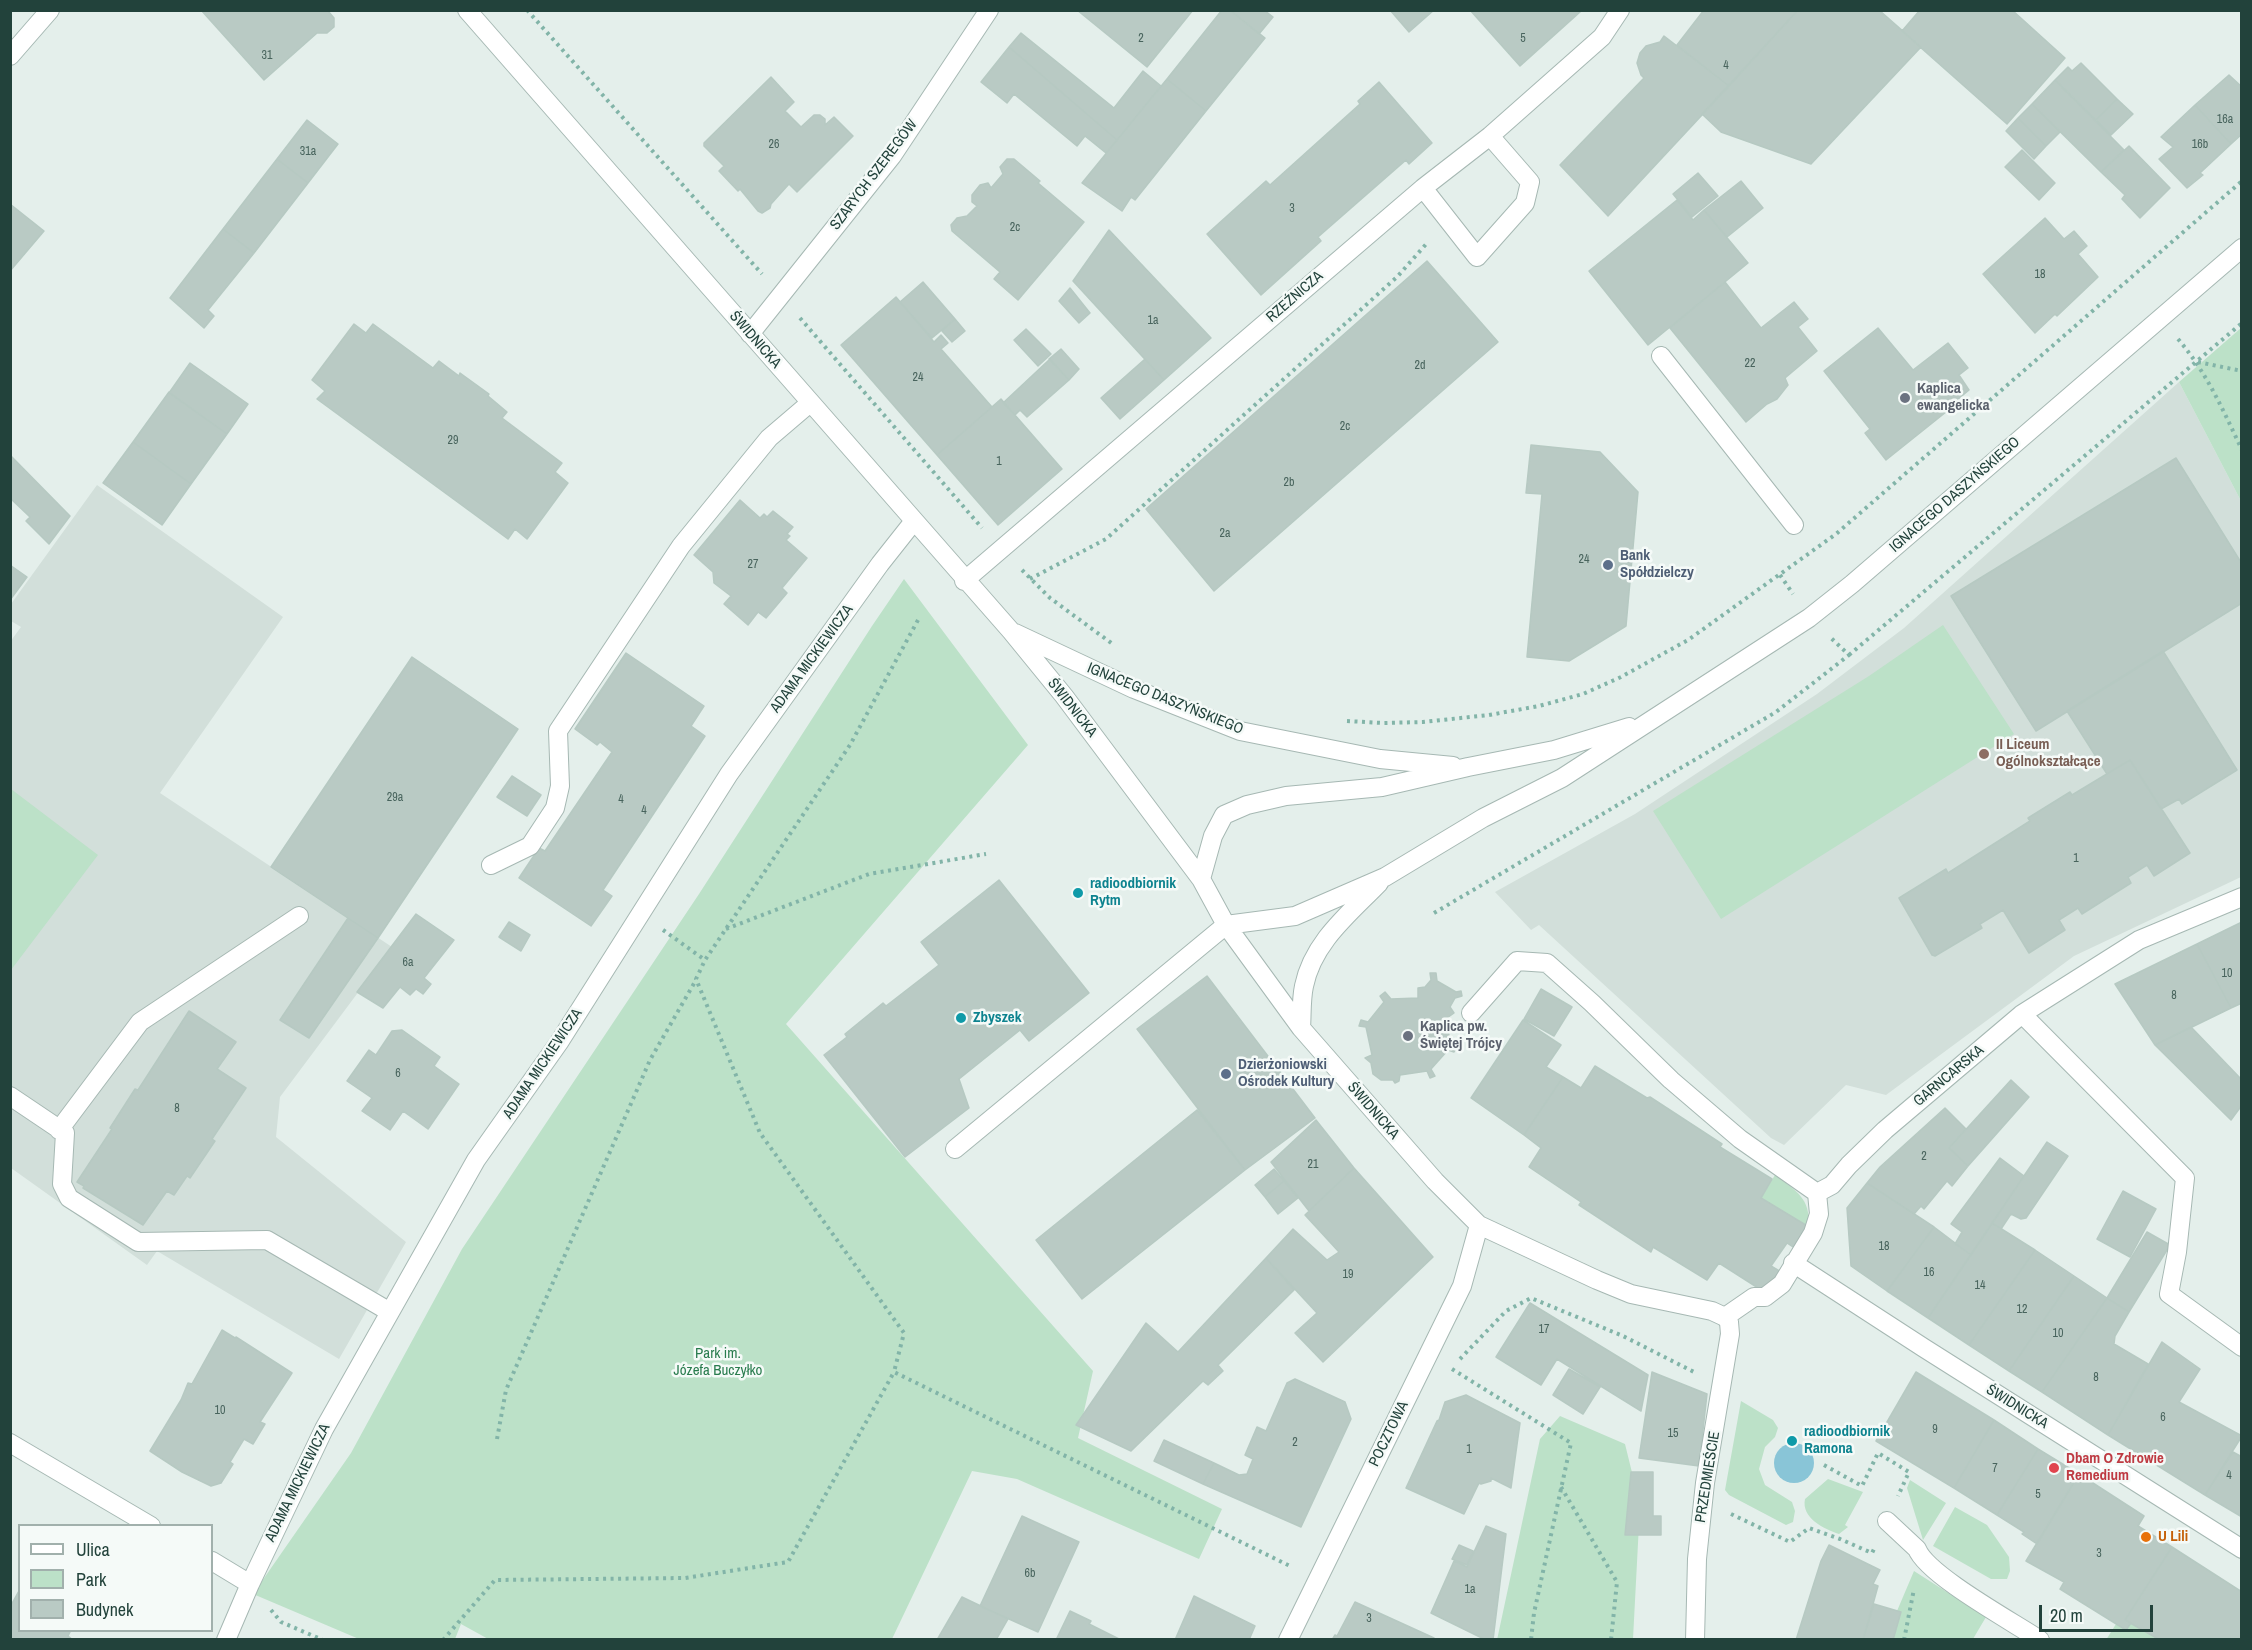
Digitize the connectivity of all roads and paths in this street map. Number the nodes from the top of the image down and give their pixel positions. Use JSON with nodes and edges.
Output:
{"nodes":[{"id":1,"x":50,"y":10,"type":"edge"},
{"id":2,"x":467,"y":10,"type":"edge"},
{"id":3,"x":527,"y":10,"type":"edge"},
{"id":4,"x":989,"y":10,"type":"edge"},
{"id":5,"x":1620,"y":10,"type":"edge"},
{"id":6,"x":10,"y":56,"type":"edge"},
{"id":7,"x":1490,"y":136,"type":"junction"},
{"id":8,"x":2241,"y":181,"type":"edge"},
{"id":9,"x":1423,"y":188,"type":"junction"},
{"id":10,"x":1432,"y":237,"type":"dead end"},
{"id":11,"x":2241,"y":248,"type":"edge"},
{"id":12,"x":762,"y":274,"type":"dead end"},
{"id":13,"x":794,"y":311,"type":"dead end"},
{"id":14,"x":2241,"y":323,"type":"edge"},
{"id":15,"x":2171,"y":331,"type":"dead end"},
{"id":16,"x":750,"y":334,"type":"junction"},
{"id":17,"x":1661,"y":356,"type":"dead end"},
{"id":18,"x":2198,"y":362,"type":"junction"},
{"id":19,"x":2241,"y":371,"type":"edge"},
{"id":20,"x":810,"y":403,"type":"junction"},
{"id":21,"x":2241,"y":450,"type":"edge"},
{"id":22,"x":914,"y":521,"type":"junction"},
{"id":23,"x":1794,"y":525,"type":"dead end"},
{"id":24,"x":984,"y":529,"type":"dead end"},
{"id":25,"x":1018,"y":566,"type":"dead end"},
{"id":26,"x":1780,"y":575,"type":"junction"},
{"id":27,"x":1030,"y":579,"type":"junction"},
{"id":28,"x":964,"y":581,"type":"junction"},
{"id":29,"x":1809,"y":618,"type":"junction"},
{"id":30,"x":918,"y":620,"type":"dead end"},
{"id":31,"x":1011,"y":632,"type":"junction"},
{"id":32,"x":1121,"y":648,"type":"dead end"},
{"id":33,"x":1849,"y":655,"type":"junction"},
{"id":34,"x":1336,"y":720,"type":"dead end"},
{"id":35,"x":1652,"y":720,"type":"junction"},
{"id":36,"x":1468,"y":767,"type":"junction"},
{"id":37,"x":986,"y":854,"type":"dead end"},
{"id":38,"x":491,"y":865,"type":"dead end"},
{"id":39,"x":1385,"y":877,"type":"junction"},
{"id":40,"x":1201,"y":879,"type":"junction"},
{"id":41,"x":2241,"y":897,"type":"edge"},
{"id":42,"x":1434,"y":913,"type":"dead end"},
{"id":43,"x":641,"y":914,"type":"junction"},
{"id":44,"x":299,"y":916,"type":"dead end"},
{"id":45,"x":1226,"y":925,"type":"junction"},
{"id":46,"x":726,"y":929,"type":"junction"},
{"id":47,"x":705,"y":960,"type":"junction"},
{"id":48,"x":696,"y":979,"type":"junction"},
{"id":49,"x":1471,"y":1013,"type":"dead end"},
{"id":50,"x":2022,"y":1014,"type":"junction"},
{"id":51,"x":1301,"y":1028,"type":"junction"},
{"id":52,"x":10,"y":1096,"type":"edge"},
{"id":53,"x":59,"y":1130,"type":"junction"},
{"id":54,"x":955,"y":1149,"type":"dead end"},
{"id":55,"x":1817,"y":1193,"type":"junction"},
{"id":56,"x":1479,"y":1225,"type":"junction"},
{"id":57,"x":1793,"y":1263,"type":"junction"},
{"id":58,"x":390,"y":1312,"type":"junction"},
{"id":59,"x":1725,"y":1317,"type":"junction"},
{"id":60,"x":2241,"y":1347,"type":"edge"},
{"id":61,"x":1428,"y":1354,"type":"junction"},
{"id":62,"x":1451,"y":1368,"type":"junction"},
{"id":63,"x":894,"y":1372,"type":"junction"},
{"id":64,"x":1700,"y":1375,"type":"dead end"},
{"id":65,"x":497,"y":1439,"type":"dead end"},
{"id":66,"x":10,"y":1443,"type":"edge"},
{"id":67,"x":1824,"y":1465,"type":"dead end"},
{"id":68,"x":1561,"y":1487,"type":"junction"},
{"id":69,"x":1703,"y":1501,"type":"junction"},
{"id":70,"x":1887,"y":1521,"type":"junction"},
{"id":71,"x":148,"y":1524,"type":"edge"},
{"id":72,"x":2241,"y":1549,"type":"edge"},
{"id":73,"x":1920,"y":1556,"type":"junction"},
{"id":74,"x":213,"y":1562,"type":"edge"},
{"id":75,"x":1317,"y":1579,"type":"junction"},
{"id":76,"x":250,"y":1584,"type":"junction"},
{"id":77,"x":226,"y":1640,"type":"edge"},
{"id":78,"x":323,"y":1640,"type":"edge"},
{"id":79,"x":443,"y":1640,"type":"edge"},
{"id":80,"x":1287,"y":1640,"type":"edge"},
{"id":81,"x":1531,"y":1640,"type":"edge"},
{"id":82,"x":1611,"y":1640,"type":"edge"},
{"id":83,"x":1695,"y":1640,"type":"edge"},
{"id":84,"x":1904,"y":1640,"type":"edge"},
{"id":85,"x":2040,"y":1640,"type":"edge"}],
"edges":[{"from":1,"to":6,"type":"street"},
{"from":2,"to":16,"type":"street","name":"ŚWIDNICKA"},
{"from":3,"to":12,"type":"path"},
{"from":4,"to":16,"type":"street","name":"SZARYCH SZEREGÓW"},
{"from":5,"to":7,"type":"street","name":"RZEŹNICZA"},
{"from":7,"to":9,"type":"street","name":"RZEŹNICZA"},
{"from":7,"to":9,"type":"street"},
{"from":8,"to":26,"type":"path"},
{"from":9,"to":28,"type":"street","name":"RZEŹNICZA"},
{"from":10,"to":27,"type":"path"},
{"from":11,"to":29,"type":"street","name":"IGNACEGO DASZYŃSKIEGO"},
{"from":13,"to":24,"type":"path"},
{"from":14,"to":18,"type":"path"},
{"from":15,"to":18,"type":"path"},
{"from":16,"to":20,"type":"street","name":"ŚWIDNICKA"},
{"from":17,"to":23,"type":"street"},
{"from":18,"to":19,"type":"path"},
{"from":18,"to":21,"type":"path"},
{"from":18,"to":33,"type":"path"},
{"from":20,"to":22,"type":"street","name":"ŚWIDNICKA"},
{"from":20,"to":38,"type":"street"},
{"from":22,"to":28,"type":"street","name":"ŚWIDNICKA"},
{"from":22,"to":43,"type":"street","name":"ADAMA MICKIEWICZA"},
{"from":25,"to":27,"type":"path"},
{"from":26,"to":29,"type":"path"},
{"from":26,"to":34,"type":"path"},
{"from":27,"to":32,"type":"path"},
{"from":28,"to":31,"type":"street","name":"ŚWIDNICKA"},
{"from":29,"to":33,"type":"path"},
{"from":29,"to":35,"type":"street","name":"IGNACEGO DASZYŃSKIEGO"},
{"from":30,"to":46,"type":"path"},
{"from":31,"to":36,"type":"street","name":"IGNACEGO DASZYŃSKIEGO"},
{"from":31,"to":40,"type":"street","name":"ŚWIDNICKA"},
{"from":33,"to":42,"type":"path"},
{"from":35,"to":36,"type":"street","name":"IGNACEGO DASZYŃSKIEGO"},
{"from":35,"to":39,"type":"street","name":"IGNACEGO DASZYŃSKIEGO"},
{"from":36,"to":40,"type":"street","name":"IGNACEGO DASZYŃSKIEGO"},
{"from":37,"to":46,"type":"path"},
{"from":39,"to":45,"type":"street","name":"IGNACEGO DASZYŃSKIEGO"},
{"from":39,"to":51,"type":"street","name":"IGNACEGO DASZYŃSKIEGO"},
{"from":40,"to":45,"type":"street","name":"ŚWIDNICKA"},
{"from":41,"to":50,"type":"street","name":"GARNCARSKA"},
{"from":43,"to":47,"type":"path"},
{"from":43,"to":58,"type":"street","name":"ADAMA MICKIEWICZA"},
{"from":44,"to":53,"type":"street"},
{"from":45,"to":51,"type":"street","name":"ŚWIDNICKA"},
{"from":45,"to":54,"type":"street"},
{"from":46,"to":47,"type":"path"},
{"from":47,"to":48,"type":"path"},
{"from":48,"to":63,"type":"path"},
{"from":48,"to":65,"type":"path"},
{"from":49,"to":55,"type":"street"},
{"from":50,"to":55,"type":"street","name":"GARNCARSKA"},
{"from":50,"to":60,"type":"street"},
{"from":51,"to":56,"type":"street","name":"ŚWIDNICKA"},
{"from":52,"to":53,"type":"street"},
{"from":53,"to":58,"type":"street"},
{"from":55,"to":57,"type":"street"},
{"from":56,"to":59,"type":"street","name":"ŚWIDNICKA"},
{"from":56,"to":61,"type":"street","name":"POCZTOWA"},
{"from":57,"to":59,"type":"street"},
{"from":57,"to":72,"type":"street","name":"ŚWIDNICKA"},
{"from":58,"to":76,"type":"street","name":"ADAMA MICKIEWICZA"},
{"from":59,"to":69,"type":"street","name":"PRZEDMIEŚCIE"},
{"from":61,"to":62,"type":"path"},
{"from":61,"to":75,"type":"street","name":"POCZTOWA"},
{"from":62,"to":64,"type":"path"},
{"from":62,"to":68,"type":"path"},
{"from":63,"to":75,"type":"path"},
{"from":63,"to":79,"type":"path"},
{"from":66,"to":71,"type":"street"},
{"from":67,"to":70,"type":"path"},
{"from":68,"to":81,"type":"path"},
{"from":68,"to":82,"type":"path"},
{"from":69,"to":70,"type":"path"},
{"from":69,"to":83,"type":"street","name":"PRZEDMIEŚCIE"},
{"from":70,"to":73,"type":"street"},
{"from":73,"to":84,"type":"path"},
{"from":73,"to":85,"type":"street"},
{"from":74,"to":76,"type":"street"},
{"from":75,"to":80,"type":"street","name":"POCZTOWA"},
{"from":76,"to":77,"type":"street","name":"ADAMA MICKIEWICZA"},
{"from":76,"to":78,"type":"path"}]}
